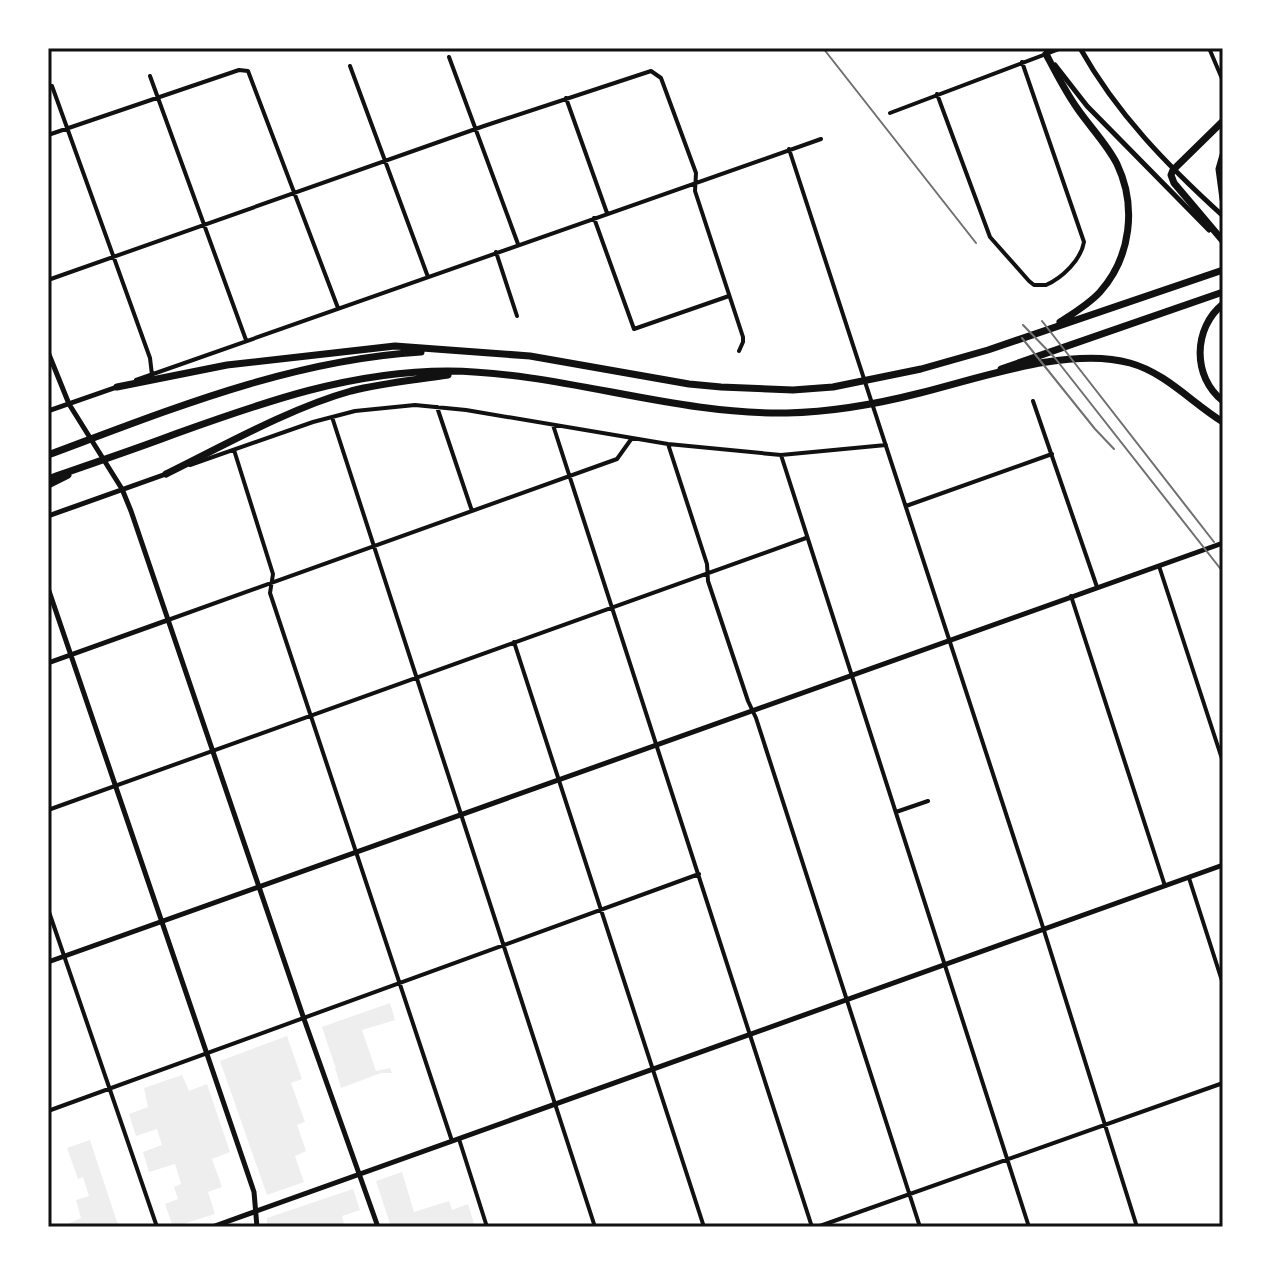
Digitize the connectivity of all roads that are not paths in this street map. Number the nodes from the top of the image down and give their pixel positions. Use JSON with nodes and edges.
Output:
{"nodes":[{"id":1,"x":1062,"y":48,"type":"edge"},
{"id":2,"x":1080,"y":48,"type":"edge"},
{"id":3,"x":1209,"y":48,"type":"edge"},
{"id":4,"x":1045,"y":51,"type":"edge"},
{"id":5,"x":449,"y":57,"type":"dead end"},
{"id":6,"x":1022,"y":62,"type":"junction"},
{"id":7,"x":350,"y":66,"type":"dead end"},
{"id":8,"x":150,"y":76,"type":"dead end"},
{"id":9,"x":1223,"y":81,"type":"edge"},
{"id":10,"x":52,"y":86,"type":"dead end"},
{"id":11,"x":937,"y":94,"type":"junction"},
{"id":12,"x":158,"y":97,"type":"junction"},
{"id":13,"x":566,"y":98,"type":"junction"},
{"id":14,"x":890,"y":113,"type":"dead end"},
{"id":15,"x":1223,"y":121,"type":"edge"},
{"id":16,"x":67,"y":128,"type":"junction"},
{"id":17,"x":476,"y":129,"type":"junction"},
{"id":18,"x":48,"y":135,"type":"edge"},
{"id":19,"x":821,"y":139,"type":"dead end"},
{"id":20,"x":789,"y":149,"type":"junction"},
{"id":21,"x":1223,"y":155,"type":"edge"},
{"id":22,"x":385,"y":161,"type":"junction"},
{"id":23,"x":1173,"y":170,"type":"junction"},
{"id":24,"x":697,"y":182,"type":"junction"},
{"id":25,"x":294,"y":194,"type":"junction"},
{"id":26,"x":1223,"y":199,"type":"edge"},
{"id":27,"x":607,"y":213,"type":"junction"},
{"id":28,"x":1223,"y":216,"type":"edge"},
{"id":29,"x":594,"y":218,"type":"junction"},
{"id":30,"x":204,"y":225,"type":"junction"},
{"id":31,"x":1223,"y":242,"type":"edge"},
{"id":32,"x":518,"y":244,"type":"junction"},
{"id":33,"x":496,"y":252,"type":"junction"},
{"id":34,"x":115,"y":256,"type":"junction"},
{"id":35,"x":1223,"y":270,"type":"edge"},
{"id":36,"x":428,"y":277,"type":"junction"},
{"id":37,"x":48,"y":280,"type":"edge"},
{"id":38,"x":1223,"y":292,"type":"edge"},
{"id":39,"x":729,"y":296,"type":"junction"},
{"id":40,"x":1223,"y":304,"type":"edge"},
{"id":41,"x":338,"y":308,"type":"junction"},
{"id":42,"x":517,"y":316,"type":"dead end"},
{"id":43,"x":1050,"y":329,"type":"junction"},
{"id":44,"x":246,"y":340,"type":"junction"},
{"id":45,"x":447,"y":350,"type":"junction"},
{"id":46,"x":739,"y":351,"type":"dead end"},
{"id":47,"x":48,"y":352,"type":"edge"},
{"id":48,"x":469,"y":373,"type":"junction"},
{"id":49,"x":152,"y":375,"type":"junction"},
{"id":50,"x":981,"y":376,"type":"junction"},
{"id":51,"x":117,"y":387,"type":"junction"},
{"id":52,"x":1033,"y":401,"type":"dead end"},
{"id":53,"x":1223,"y":401,"type":"edge"},
{"id":54,"x":69,"y":404,"type":"junction"},
{"id":55,"x":437,"y":407,"type":"junction"},
{"id":56,"x":48,"y":411,"type":"edge"},
{"id":57,"x":332,"y":417,"type":"junction"},
{"id":58,"x":1223,"y":422,"type":"edge"},
{"id":59,"x":553,"y":425,"type":"junction"},
{"id":60,"x":632,"y":438,"type":"junction"},
{"id":61,"x":668,"y":444,"type":"junction"},
{"id":62,"x":886,"y":445,"type":"junction"},
{"id":63,"x":234,"y":450,"type":"junction"},
{"id":64,"x":48,"y":453,"type":"edge"},
{"id":65,"x":1052,"y":454,"type":"junction"},
{"id":66,"x":781,"y":455,"type":"junction"},
{"id":67,"x":166,"y":474,"type":"junction"},
{"id":68,"x":569,"y":476,"type":"junction"},
{"id":69,"x":48,"y":482,"type":"edge"},
{"id":70,"x":122,"y":489,"type":"junction"},
{"id":71,"x":906,"y":506,"type":"junction"},
{"id":72,"x":472,"y":511,"type":"junction"},
{"id":73,"x":48,"y":516,"type":"edge"},
{"id":74,"x":807,"y":538,"type":"junction"},
{"id":75,"x":1223,"y":543,"type":"edge"},
{"id":76,"x":373,"y":547,"type":"junction"},
{"id":77,"x":1159,"y":566,"type":"junction"},
{"id":78,"x":707,"y":573,"type":"junction"},
{"id":79,"x":271,"y":584,"type":"junction"},
{"id":80,"x":1097,"y":587,"type":"junction"},
{"id":81,"x":48,"y":588,"type":"edge"},
{"id":82,"x":1071,"y":596,"type":"junction"},
{"id":83,"x":612,"y":607,"type":"junction"},
{"id":84,"x":168,"y":620,"type":"junction"},
{"id":85,"x":949,"y":640,"type":"junction"},
{"id":86,"x":514,"y":642,"type":"junction"},
{"id":87,"x":71,"y":655,"type":"junction"},
{"id":88,"x":48,"y":663,"type":"edge"},
{"id":89,"x":852,"y":675,"type":"junction"},
{"id":90,"x":416,"y":677,"type":"junction"},
{"id":91,"x":751,"y":711,"type":"junction"},
{"id":92,"x":310,"y":716,"type":"junction"},
{"id":93,"x":657,"y":744,"type":"junction"},
{"id":94,"x":213,"y":750,"type":"junction"},
{"id":95,"x":1223,"y":762,"type":"edge"},
{"id":96,"x":560,"y":779,"type":"junction"},
{"id":97,"x":115,"y":786,"type":"junction"},
{"id":98,"x":928,"y":801,"type":"dead end"},
{"id":99,"x":48,"y":810,"type":"edge"},
{"id":100,"x":896,"y":812,"type":"junction"},
{"id":101,"x":462,"y":814,"type":"junction"},
{"id":102,"x":356,"y":851,"type":"junction"},
{"id":103,"x":1223,"y":865,"type":"edge"},
{"id":104,"x":699,"y":874,"type":"junction"},
{"id":105,"x":1189,"y":878,"type":"junction"},
{"id":106,"x":258,"y":886,"type":"junction"},
{"id":107,"x":1165,"y":886,"type":"junction"},
{"id":108,"x":48,"y":909,"type":"edge"},
{"id":109,"x":602,"y":909,"type":"junction"},
{"id":110,"x":161,"y":922,"type":"junction"},
{"id":111,"x":1044,"y":929,"type":"junction"},
{"id":112,"x":504,"y":945,"type":"junction"},
{"id":113,"x":64,"y":957,"type":"junction"},
{"id":114,"x":48,"y":962,"type":"edge"},
{"id":115,"x":946,"y":964,"type":"junction"},
{"id":116,"x":399,"y":983,"type":"junction"},
{"id":117,"x":1223,"y":984,"type":"edge"},
{"id":118,"x":849,"y":999,"type":"junction"},
{"id":119,"x":304,"y":1019,"type":"junction"},
{"id":120,"x":750,"y":1034,"type":"junction"},
{"id":121,"x":207,"y":1053,"type":"junction"},
{"id":122,"x":653,"y":1068,"type":"junction"},
{"id":123,"x":1223,"y":1083,"type":"edge"},
{"id":124,"x":109,"y":1088,"type":"junction"},
{"id":125,"x":556,"y":1103,"type":"junction"},
{"id":126,"x":48,"y":1111,"type":"edge"},
{"id":127,"x":1105,"y":1125,"type":"junction"},
{"id":128,"x":455,"y":1140,"type":"junction"},
{"id":129,"x":1008,"y":1160,"type":"junction"},
{"id":130,"x":359,"y":1175,"type":"junction"},
{"id":131,"x":910,"y":1194,"type":"junction"},
{"id":132,"x":257,"y":1211,"type":"junction"},
{"id":133,"x":157,"y":1227,"type":"edge"},
{"id":134,"x":212,"y":1227,"type":"edge"},
{"id":135,"x":257,"y":1227,"type":"edge"},
{"id":136,"x":378,"y":1227,"type":"edge"},
{"id":137,"x":487,"y":1227,"type":"edge"},
{"id":138,"x":595,"y":1227,"type":"edge"},
{"id":139,"x":704,"y":1227,"type":"edge"},
{"id":140,"x":815,"y":1227,"type":"edge"},
{"id":141,"x":920,"y":1227,"type":"edge"},
{"id":142,"x":1029,"y":1227,"type":"edge"},
{"id":143,"x":1137,"y":1227,"type":"edge"}],
"edges":[{"from":1,"to":4,"type":"street"},
{"from":2,"to":23,"type":"street"},
{"from":3,"to":9,"type":"street"},
{"from":4,"to":6,"type":"street"},
{"from":4,"to":31,"type":"street"},
{"from":4,"to":43,"type":"highway"},
{"from":5,"to":17,"type":"street"},
{"from":6,"to":11,"type":"street"},
{"from":6,"to":11,"type":"street"},
{"from":7,"to":22,"type":"street"},
{"from":8,"to":12,"type":"street"},
{"from":10,"to":16,"type":"street"},
{"from":11,"to":14,"type":"street"},
{"from":12,"to":16,"type":"street"},
{"from":12,"to":25,"type":"street"},
{"from":12,"to":30,"type":"street"},
{"from":13,"to":17,"type":"street"},
{"from":13,"to":24,"type":"street"},
{"from":13,"to":27,"type":"street"},
{"from":15,"to":23,"type":"highway"},
{"from":16,"to":18,"type":"street"},
{"from":16,"to":34,"type":"street"},
{"from":17,"to":22,"type":"street"},
{"from":17,"to":32,"type":"street"},
{"from":19,"to":20,"type":"street"},
{"from":20,"to":24,"type":"street"},
{"from":20,"to":62,"type":"street"},
{"from":21,"to":26,"type":"highway"},
{"from":22,"to":25,"type":"street"},
{"from":22,"to":36,"type":"street"},
{"from":23,"to":28,"type":"street"},
{"from":23,"to":31,"type":"highway"},
{"from":24,"to":27,"type":"street"},
{"from":24,"to":39,"type":"street"},
{"from":25,"to":30,"type":"street"},
{"from":25,"to":41,"type":"street"},
{"from":27,"to":29,"type":"street"},
{"from":29,"to":32,"type":"street"},
{"from":29,"to":39,"type":"street"},
{"from":30,"to":34,"type":"street"},
{"from":30,"to":44,"type":"street"},
{"from":32,"to":33,"type":"street"},
{"from":33,"to":36,"type":"street"},
{"from":33,"to":42,"type":"street"},
{"from":34,"to":37,"type":"street"},
{"from":34,"to":49,"type":"street"},
{"from":35,"to":43,"type":"highway"},
{"from":36,"to":41,"type":"street"},
{"from":38,"to":50,"type":"highway"},
{"from":39,"to":46,"type":"street"},
{"from":40,"to":53,"type":"highway"},
{"from":41,"to":44,"type":"street"},
{"from":43,"to":45,"type":"highway"},
{"from":44,"to":49,"type":"street"},
{"from":45,"to":51,"type":"highway"},
{"from":45,"to":64,"type":"highway"},
{"from":47,"to":54,"type":"street"},
{"from":48,"to":50,"type":"highway"},
{"from":48,"to":67,"type":"highway"},
{"from":48,"to":69,"type":"highway"},
{"from":49,"to":51,"type":"street"},
{"from":50,"to":58,"type":"highway"},
{"from":51,"to":54,"type":"street"},
{"from":52,"to":65,"type":"street"},
{"from":54,"to":56,"type":"street"},
{"from":54,"to":70,"type":"street"},
{"from":55,"to":57,"type":"street"},
{"from":55,"to":59,"type":"street"},
{"from":55,"to":72,"type":"street"},
{"from":57,"to":63,"type":"street"},
{"from":57,"to":76,"type":"street"},
{"from":59,"to":60,"type":"street"},
{"from":59,"to":68,"type":"street"},
{"from":60,"to":61,"type":"street"},
{"from":60,"to":68,"type":"street"},
{"from":61,"to":66,"type":"street"},
{"from":61,"to":78,"type":"street"},
{"from":62,"to":66,"type":"street"},
{"from":62,"to":71,"type":"street"},
{"from":63,"to":67,"type":"street"},
{"from":63,"to":79,"type":"street"},
{"from":65,"to":71,"type":"street"},
{"from":65,"to":80,"type":"street"},
{"from":66,"to":74,"type":"street"},
{"from":67,"to":70,"type":"street"},
{"from":68,"to":72,"type":"street"},
{"from":68,"to":83,"type":"street"},
{"from":70,"to":73,"type":"street"},
{"from":70,"to":84,"type":"street"},
{"from":71,"to":85,"type":"street"},
{"from":72,"to":76,"type":"street"},
{"from":74,"to":78,"type":"street"},
{"from":74,"to":89,"type":"street"},
{"from":75,"to":77,"type":"street"},
{"from":76,"to":79,"type":"street"},
{"from":76,"to":90,"type":"street"},
{"from":77,"to":80,"type":"street"},
{"from":77,"to":95,"type":"street"},
{"from":78,"to":83,"type":"street"},
{"from":78,"to":91,"type":"street"},
{"from":79,"to":84,"type":"street"},
{"from":79,"to":92,"type":"street"},
{"from":80,"to":82,"type":"street"},
{"from":81,"to":87,"type":"street"},
{"from":82,"to":85,"type":"street"},
{"from":82,"to":107,"type":"street"},
{"from":83,"to":86,"type":"street"},
{"from":83,"to":93,"type":"street"},
{"from":84,"to":87,"type":"street"},
{"from":84,"to":94,"type":"street"},
{"from":85,"to":89,"type":"street"},
{"from":85,"to":111,"type":"street"},
{"from":86,"to":90,"type":"street"},
{"from":86,"to":96,"type":"street"},
{"from":87,"to":88,"type":"street"},
{"from":87,"to":97,"type":"street"},
{"from":89,"to":91,"type":"street"},
{"from":89,"to":100,"type":"street"},
{"from":90,"to":92,"type":"street"},
{"from":90,"to":101,"type":"street"},
{"from":91,"to":93,"type":"street"},
{"from":91,"to":118,"type":"street"},
{"from":92,"to":94,"type":"street"},
{"from":92,"to":102,"type":"street"},
{"from":93,"to":96,"type":"street"},
{"from":93,"to":104,"type":"street"},
{"from":94,"to":97,"type":"street"},
{"from":94,"to":106,"type":"street"},
{"from":96,"to":101,"type":"street"},
{"from":96,"to":109,"type":"street"},
{"from":97,"to":99,"type":"street"},
{"from":97,"to":110,"type":"street"},
{"from":98,"to":100,"type":"street"},
{"from":100,"to":115,"type":"street"},
{"from":101,"to":102,"type":"street"},
{"from":101,"to":112,"type":"street"},
{"from":102,"to":106,"type":"street"},
{"from":102,"to":116,"type":"street"},
{"from":103,"to":105,"type":"street"},
{"from":104,"to":109,"type":"street"},
{"from":104,"to":120,"type":"street"},
{"from":105,"to":107,"type":"street"},
{"from":105,"to":117,"type":"street"},
{"from":106,"to":110,"type":"street"},
{"from":106,"to":119,"type":"street"},
{"from":107,"to":111,"type":"street"},
{"from":108,"to":113,"type":"street"},
{"from":109,"to":112,"type":"street"},
{"from":109,"to":122,"type":"street"},
{"from":110,"to":113,"type":"street"},
{"from":110,"to":121,"type":"street"},
{"from":111,"to":115,"type":"street"},
{"from":111,"to":127,"type":"street"},
{"from":112,"to":116,"type":"street"},
{"from":112,"to":125,"type":"street"},
{"from":113,"to":114,"type":"street"},
{"from":113,"to":124,"type":"street"},
{"from":115,"to":118,"type":"street"},
{"from":115,"to":129,"type":"street"},
{"from":116,"to":119,"type":"street"},
{"from":116,"to":128,"type":"street"},
{"from":118,"to":120,"type":"street"},
{"from":118,"to":131,"type":"street"},
{"from":119,"to":121,"type":"street"},
{"from":119,"to":130,"type":"street"},
{"from":120,"to":122,"type":"street"},
{"from":120,"to":140,"type":"street"},
{"from":121,"to":124,"type":"street"},
{"from":121,"to":132,"type":"street"},
{"from":122,"to":125,"type":"street"},
{"from":122,"to":139,"type":"street"},
{"from":123,"to":127,"type":"street"},
{"from":124,"to":126,"type":"street"},
{"from":124,"to":133,"type":"street"},
{"from":125,"to":128,"type":"street"},
{"from":125,"to":138,"type":"street"},
{"from":127,"to":129,"type":"street"},
{"from":127,"to":143,"type":"street"},
{"from":128,"to":130,"type":"street"},
{"from":128,"to":137,"type":"street"},
{"from":129,"to":131,"type":"street"},
{"from":129,"to":142,"type":"street"},
{"from":130,"to":132,"type":"street"},
{"from":130,"to":136,"type":"street"},
{"from":131,"to":140,"type":"street"},
{"from":131,"to":141,"type":"street"},
{"from":132,"to":134,"type":"street"},
{"from":132,"to":135,"type":"street"}]}
